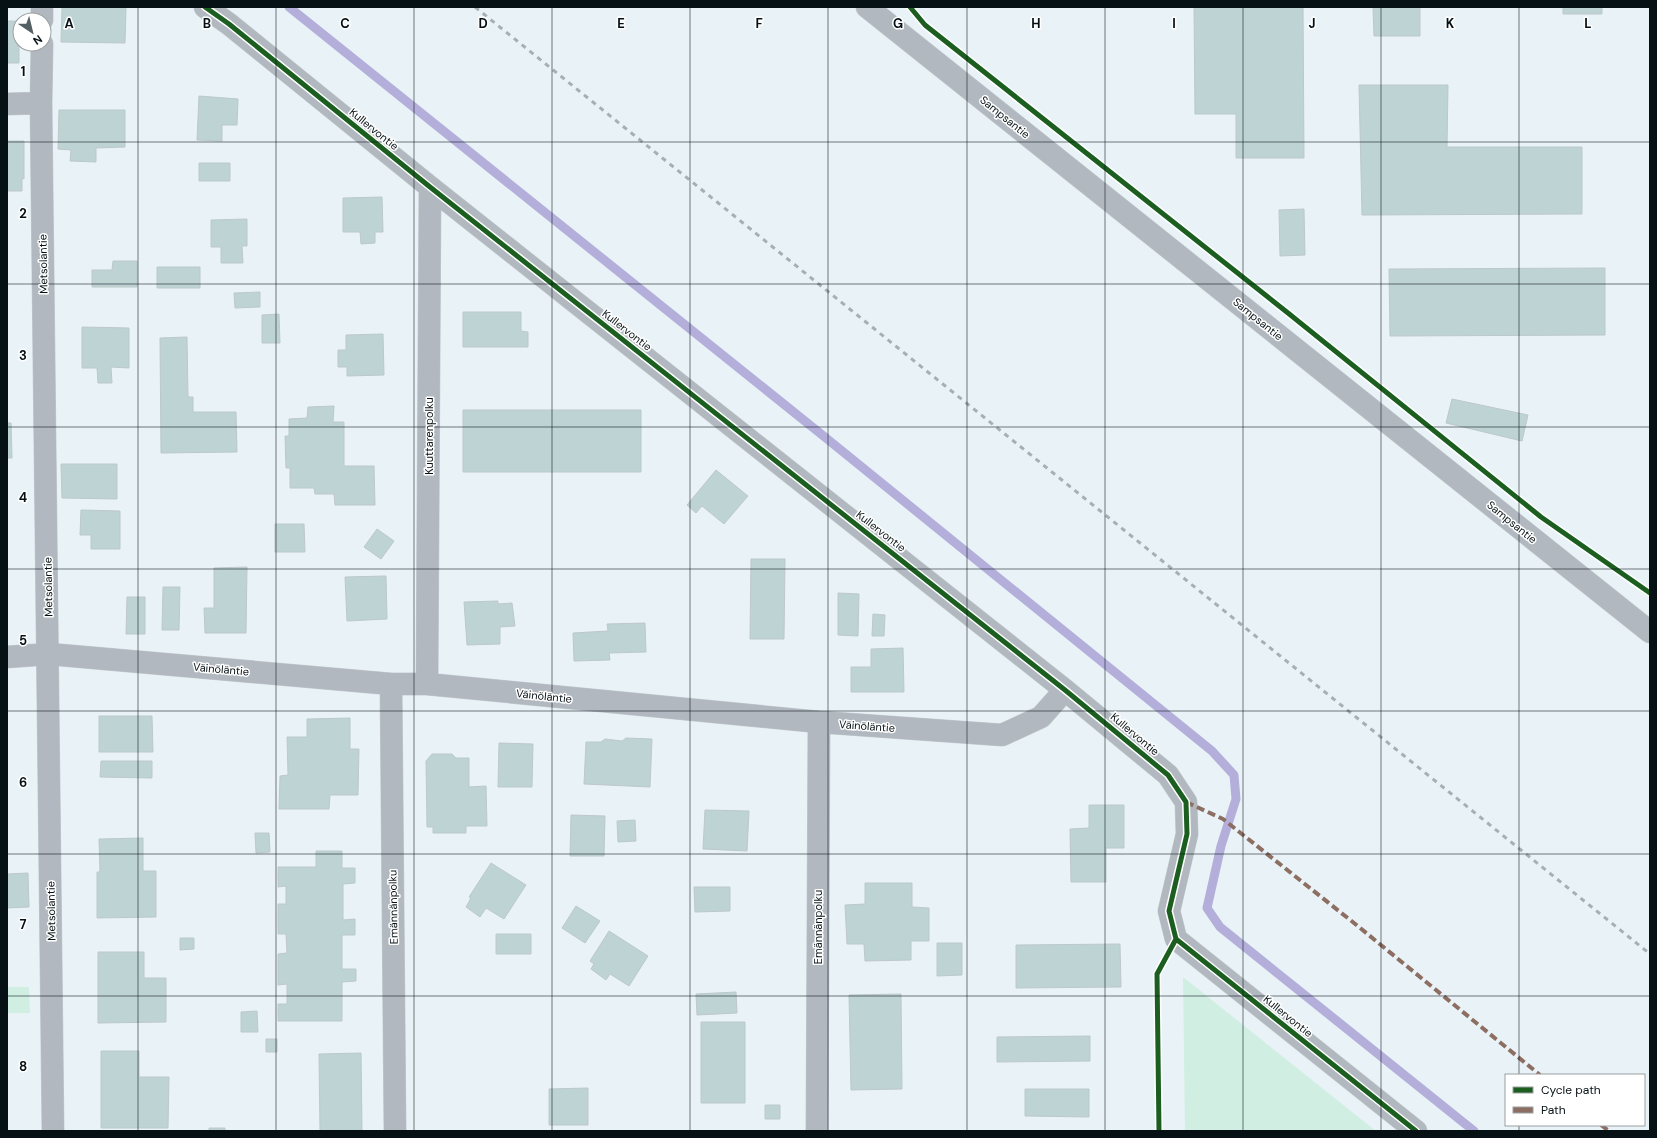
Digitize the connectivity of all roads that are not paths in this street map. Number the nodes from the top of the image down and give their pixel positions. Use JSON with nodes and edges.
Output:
{"nodes":[{"id":1,"x":205,"y":7,"type":"edge"},
{"id":2,"x":867,"y":7,"type":"edge"},
{"id":3,"x":42,"y":52,"type":"edge"},
{"id":4,"x":41,"y":103,"type":"junction"},
{"id":5,"x":7,"y":104,"type":"edge"},
{"id":6,"x":430,"y":187,"type":"junction"},
{"id":7,"x":1650,"y":632,"type":"edge"},
{"id":8,"x":48,"y":654,"type":"junction"},
{"id":9,"x":7,"y":657,"type":"edge"},
{"id":10,"x":391,"y":684,"type":"junction"},
{"id":11,"x":427,"y":684,"type":"junction"},
{"id":12,"x":1065,"y":690,"type":"junction"},
{"id":13,"x":819,"y":722,"type":"junction"},
{"id":14,"x":53,"y":1131,"type":"edge"},
{"id":15,"x":395,"y":1131,"type":"edge"},
{"id":16,"x":817,"y":1131,"type":"edge"},
{"id":17,"x":1416,"y":1131,"type":"edge"}],
"edges":[{"from":1,"to":6,"type":"street","name":"Kullervontie"},
{"from":2,"to":7,"type":"street","name":"Sampsantie"},
{"from":3,"to":4,"type":"street","name":"Metsolantie"},
{"from":4,"to":5,"type":"street"},
{"from":4,"to":8,"type":"street","name":"Metsolantie"},
{"from":6,"to":11,"type":"street","name":"Kuuttarenpolku"},
{"from":6,"to":12,"type":"street","name":"Kullervontie"},
{"from":8,"to":9,"type":"street","name":"Väinöläntie"},
{"from":8,"to":10,"type":"street","name":"Väinöläntie"},
{"from":8,"to":14,"type":"street","name":"Metsolantie"},
{"from":10,"to":11,"type":"street","name":"Väinöläntie"},
{"from":10,"to":15,"type":"street","name":"Emännänpolku"},
{"from":11,"to":13,"type":"street","name":"Väinöläntie"},
{"from":12,"to":13,"type":"street","name":"Väinöläntie"},
{"from":12,"to":17,"type":"street","name":"Kullervontie"},
{"from":13,"to":16,"type":"street","name":"Emännänpolku"}]}
